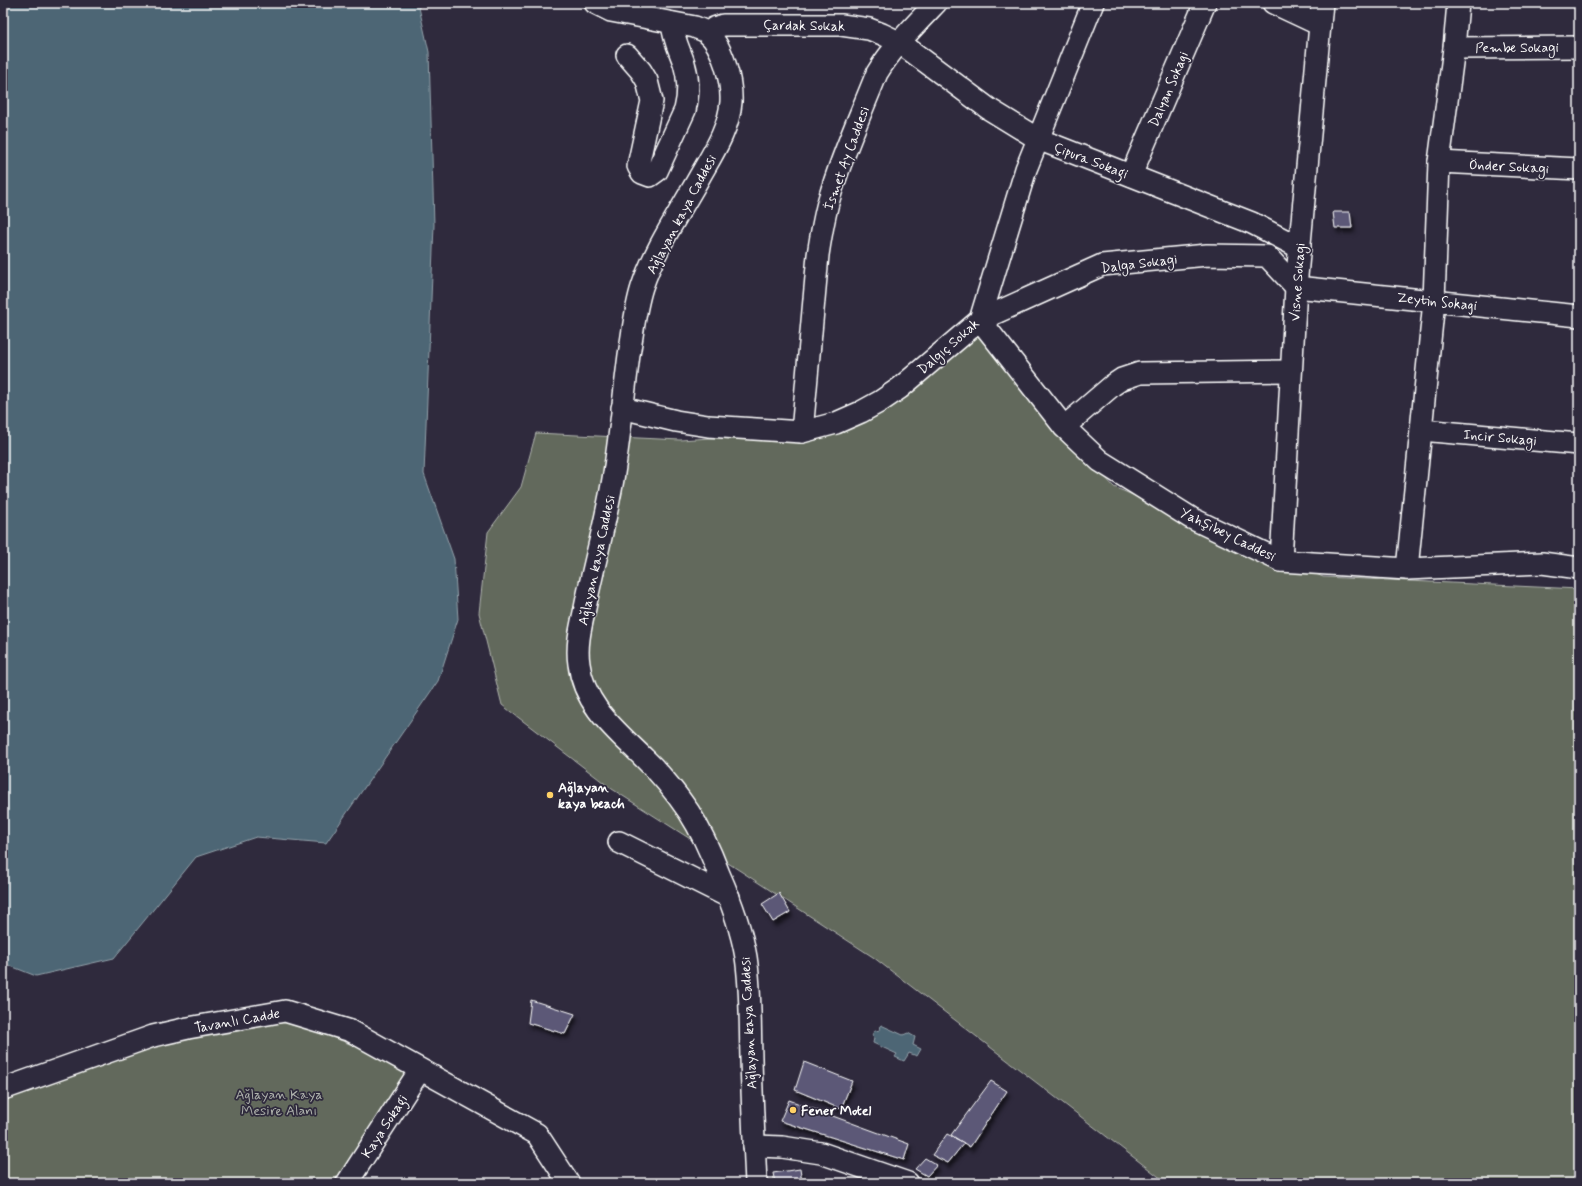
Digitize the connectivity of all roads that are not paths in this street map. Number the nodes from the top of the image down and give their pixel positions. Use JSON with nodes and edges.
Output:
{"nodes":[{"id":1,"x":595,"y":3,"type":"edge"},
{"id":2,"x":936,"y":3,"type":"edge"},
{"id":3,"x":1093,"y":3,"type":"edge"},
{"id":4,"x":1205,"y":3,"type":"edge"},
{"id":5,"x":1273,"y":3,"type":"edge"},
{"id":6,"x":1322,"y":3,"type":"edge"},
{"id":7,"x":1458,"y":3,"type":"edge"},
{"id":8,"x":672,"y":23,"type":"junction"},
{"id":9,"x":1320,"y":25,"type":"junction"},
{"id":10,"x":708,"y":33,"type":"junction"},
{"id":11,"x":899,"y":42,"type":"junction"},
{"id":12,"x":1579,"y":46,"type":"edge"},
{"id":13,"x":1454,"y":48,"type":"junction"},
{"id":14,"x":627,"y":55,"type":"dead end"},
{"id":15,"x":1038,"y":139,"type":"junction"},
{"id":16,"x":1439,"y":162,"type":"junction"},
{"id":17,"x":1579,"y":169,"type":"edge"},
{"id":18,"x":1131,"y":175,"type":"junction"},
{"id":19,"x":1300,"y":248,"type":"junction"},
{"id":20,"x":1296,"y":287,"type":"junction"},
{"id":21,"x":1434,"y":300,"type":"junction"},
{"id":22,"x":1579,"y":316,"type":"edge"},
{"id":23,"x":980,"y":320,"type":"junction"},
{"id":24,"x":1292,"y":371,"type":"junction"},
{"id":25,"x":622,"y":408,"type":"junction"},
{"id":26,"x":1064,"y":427,"type":"junction"},
{"id":27,"x":1421,"y":430,"type":"junction"},
{"id":28,"x":802,"y":432,"type":"junction"},
{"id":29,"x":1579,"y":444,"type":"edge"},
{"id":30,"x":1281,"y":561,"type":"junction"},
{"id":31,"x":1579,"y":568,"type":"edge"},
{"id":32,"x":1407,"y":569,"type":"junction"},
{"id":33,"x":619,"y":842,"type":"dead end"},
{"id":34,"x":729,"y":897,"type":"junction"},
{"id":35,"x":420,"y":1070,"type":"junction"},
{"id":36,"x":3,"y":1089,"type":"edge"},
{"id":37,"x":754,"y":1146,"type":"junction"},
{"id":38,"x":347,"y":1183,"type":"edge"},
{"id":39,"x":569,"y":1183,"type":"edge"},
{"id":40,"x":756,"y":1183,"type":"edge"},
{"id":41,"x":908,"y":1183,"type":"edge"}],
"edges":[{"from":1,"to":8,"type":"street"},
{"from":2,"to":11,"type":"street","name":"İsmet Ay Caddesi"},
{"from":3,"to":15,"type":"street","name":"Dalgıç Sokak"},
{"from":4,"to":18,"type":"street","name":"Dalyan Sokagi"},
{"from":5,"to":9,"type":"street"},
{"from":6,"to":9,"type":"street","name":"Visne Sokagi"},
{"from":7,"to":13,"type":"street"},
{"from":8,"to":10,"type":"street"},
{"from":8,"to":14,"type":"street"},
{"from":9,"to":19,"type":"street","name":"Visne Sokagi"},
{"from":10,"to":11,"type":"street","name":"Çardak Sokak"},
{"from":10,"to":25,"type":"street","name":"Ağlayan kaya Caddesi"},
{"from":11,"to":15,"type":"street","name":"Çipura Sokagi"},
{"from":11,"to":28,"type":"street","name":"İsmet Ay Caddesi"},
{"from":12,"to":13,"type":"street","name":"Pembe Sokagi"},
{"from":13,"to":16,"type":"street"},
{"from":15,"to":18,"type":"street","name":"Çipura Sokagi"},
{"from":15,"to":23,"type":"street","name":"Dalgıç Sokak"},
{"from":16,"to":17,"type":"street","name":"Önder Sokagi"},
{"from":16,"to":21,"type":"street"},
{"from":18,"to":19,"type":"street","name":"Çipura Sokagi"},
{"from":19,"to":20,"type":"street","name":"Visne Sokagi"},
{"from":20,"to":21,"type":"street","name":"Zeytin Sokagi"},
{"from":20,"to":23,"type":"street","name":"Dalga Sokagi"},
{"from":20,"to":24,"type":"street","name":"Visne Sokagi"},
{"from":21,"to":22,"type":"street","name":"Zeytin Sokagi"},
{"from":21,"to":27,"type":"street"},
{"from":23,"to":26,"type":"street","name":"Yahşibey Caddesi"},
{"from":23,"to":28,"type":"street","name":"Dalgıç Sokak"},
{"from":24,"to":26,"type":"street"},
{"from":24,"to":30,"type":"street","name":"Visne Sokagi"},
{"from":25,"to":28,"type":"street","name":"Dalgıç Sokak"},
{"from":25,"to":34,"type":"street","name":"Ağlayan kaya Caddesi"},
{"from":26,"to":30,"type":"street","name":"Yahşibey Caddesi"},
{"from":27,"to":29,"type":"street","name":"Incir Sokagi"},
{"from":27,"to":32,"type":"street"},
{"from":30,"to":32,"type":"street","name":"Yahşibey Caddesi"},
{"from":31,"to":32,"type":"street","name":"Yahşibey Caddesi"},
{"from":33,"to":34,"type":"street"},
{"from":34,"to":37,"type":"street","name":"Ağlayan kaya Caddesi"},
{"from":35,"to":36,"type":"street","name":"Tavanlı Cadde"},
{"from":35,"to":38,"type":"street","name":"Kaya Sokagi"},
{"from":35,"to":39,"type":"street","name":"Tavanlı Cadde"},
{"from":37,"to":40,"type":"street","name":"Ağlayan kaya Caddesi"},
{"from":37,"to":41,"type":"street"}]}
